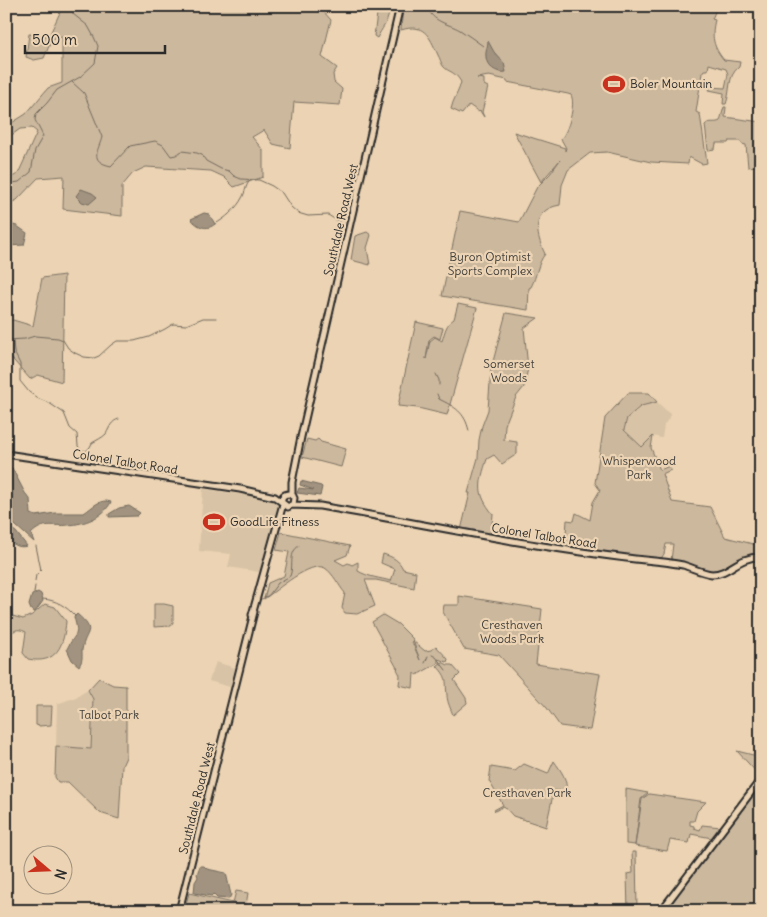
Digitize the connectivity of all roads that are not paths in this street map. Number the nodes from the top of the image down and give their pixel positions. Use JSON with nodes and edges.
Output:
{"nodes":[{"id":1,"x":400,"y":6,"type":"edge"},
{"id":2,"x":6,"y":454,"type":"edge"},
{"id":3,"x":240,"y":489,"type":"junction"},
{"id":4,"x":290,"y":496,"type":"junction"},
{"id":5,"x":282,"y":503,"type":"junction"},
{"id":6,"x":290,"y":506,"type":"junction"},
{"id":7,"x":320,"y":506,"type":"junction"},
{"id":8,"x":761,"y":556,"type":"edge"},
{"id":9,"x":264,"y":574,"type":"junction"},
{"id":10,"x":761,"y":779,"type":"edge"},
{"id":11,"x":179,"y":911,"type":"edge"},
{"id":12,"x":661,"y":911,"type":"edge"}],
"edges":[{"from":1,"to":4,"type":"main road","name":"Southdale Road West"},
{"from":2,"to":3,"type":"main road","name":"Colonel Talbot Road"},
{"from":3,"to":4,"type":"main road","name":"Colonel Talbot Road"},
{"from":3,"to":5,"type":"main road","name":"Colonel Talbot Road"},
{"from":4,"to":5,"type":"main road","name":"Southdale Road West"},
{"from":4,"to":6,"type":"main road","name":"Southdale Road West"},
{"from":4,"to":7,"type":"main road","name":"Colonel Talbot Road"},
{"from":5,"to":6,"type":"main road","name":"Colonel Talbot Road"},
{"from":5,"to":9,"type":"main road","name":"Southdale Road West"},
{"from":6,"to":7,"type":"main road","name":"Colonel Talbot Road"},
{"from":6,"to":9,"type":"main road","name":"Southdale Road West"},
{"from":7,"to":8,"type":"main road","name":"Colonel Talbot Road"},
{"from":9,"to":11,"type":"main road","name":"Southdale Road West"},
{"from":10,"to":12,"type":"main road"}]}
